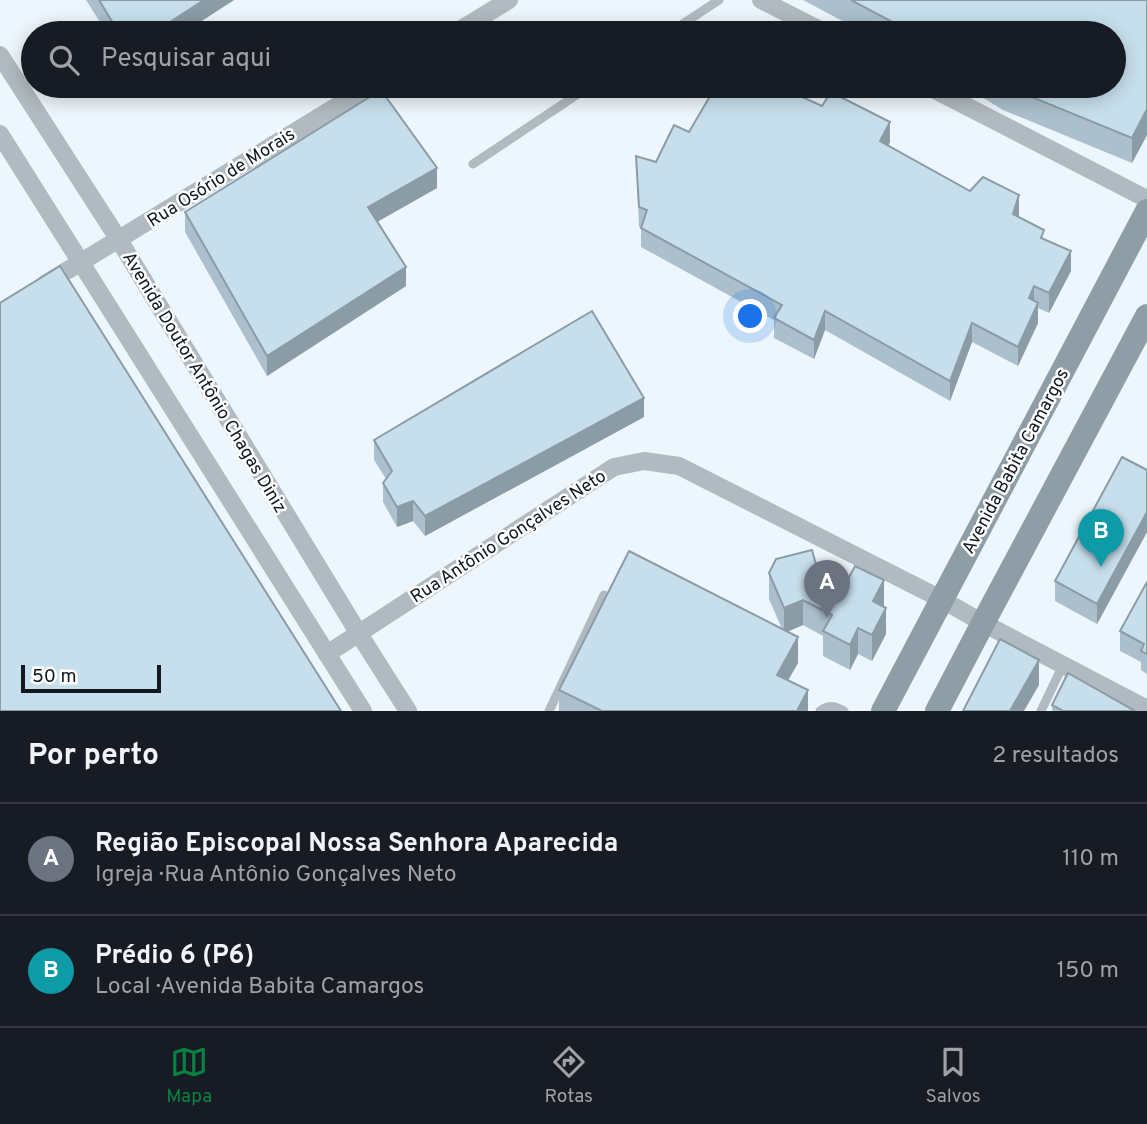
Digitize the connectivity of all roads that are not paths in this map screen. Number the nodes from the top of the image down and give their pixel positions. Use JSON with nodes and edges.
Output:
{"nodes":[{"id":1,"x":509,"y":0,"type":"edge"},
{"id":2,"x":719,"y":0,"type":"edge"},
{"id":3,"x":761,"y":0,"type":"edge"},
{"id":4,"x":475,"y":21,"type":"edge"},
{"id":5,"x":687,"y":21,"type":"edge"},
{"id":6,"x":802,"y":21,"type":"edge"},
{"id":7,"x":0,"y":55,"type":"edge"},
{"id":8,"x":21,"y":88,"type":"edge"},
{"id":9,"x":28,"y":98,"type":"edge"},
{"id":10,"x":350,"y":98,"type":"edge"},
{"id":11,"x":572,"y":98,"type":"edge"},
{"id":12,"x":950,"y":98,"type":"edge"},
{"id":13,"x":0,"y":134,"type":"edge"},
{"id":14,"x":473,"y":164,"type":"dead end"},
{"id":15,"x":1147,"y":199,"type":"edge"},
{"id":16,"x":1147,"y":211,"type":"edge"},
{"id":17,"x":119,"y":240,"type":"junction"},
{"id":18,"x":81,"y":262,"type":"junction"},
{"id":19,"x":35,"y":290,"type":"edge"},
{"id":20,"x":1147,"y":316,"type":"edge"},
{"id":21,"x":604,"y":595,"type":"edge"},
{"id":22,"x":941,"y":599,"type":"junction"},
{"id":23,"x":983,"y":623,"type":"junction"},
{"id":24,"x":359,"y":634,"type":"junction"},
{"id":25,"x":327,"y":654,"type":"junction"},
{"id":26,"x":1063,"y":665,"type":"junction"},
{"id":27,"x":1147,"y":709,"type":"edge"},
{"id":28,"x":363,"y":711,"type":"edge"},
{"id":29,"x":408,"y":711,"type":"edge"},
{"id":30,"x":549,"y":711,"type":"edge"},
{"id":31,"x":820,"y":711,"type":"edge"},
{"id":32,"x":844,"y":711,"type":"edge"},
{"id":33,"x":883,"y":711,"type":"edge"},
{"id":34,"x":937,"y":711,"type":"edge"},
{"id":35,"x":1041,"y":711,"type":"edge"}],
"edges":[{"from":1,"to":4,"type":"street"},
{"from":2,"to":5,"type":"lane"},
{"from":3,"to":6,"type":"street"},
{"from":7,"to":8,"type":"street","name":"Avenida Doutor Antônio Chagas Diniz"},
{"from":9,"to":17,"type":"street","name":"Avenida Doutor Antônio Chagas Diniz"},
{"from":10,"to":17,"type":"street","name":"Rua Osório de Morais"},
{"from":11,"to":14,"type":"lane"},
{"from":12,"to":15,"type":"street"},
{"from":13,"to":18,"type":"street"},
{"from":16,"to":22,"type":"main road","name":"Avenida Babita Camargos"},
{"from":17,"to":18,"type":"street","name":"Rua Osório de Morais"},
{"from":17,"to":24,"type":"street","name":"Avenida Doutor Antônio Chagas Diniz"},
{"from":18,"to":19,"type":"street","name":"Rua Osório de Morais"},
{"from":18,"to":25,"type":"street"},
{"from":20,"to":23,"type":"main road"},
{"from":21,"to":30,"type":"lane"},
{"from":22,"to":23,"type":"street","name":"Rua Antônio Gonçalves Neto"},
{"from":22,"to":24,"type":"street","name":"Rua Antônio Gonçalves Neto"},
{"from":22,"to":33,"type":"main road","name":"Avenida Babita Camargos"},
{"from":23,"to":26,"type":"street","name":"Rua Antônio Gonçalves Neto"},
{"from":23,"to":34,"type":"main road"},
{"from":24,"to":25,"type":"street","name":"Rua Antônio Gonçalves Neto"},
{"from":24,"to":29,"type":"street","name":"Avenida Doutor Antônio Chagas Diniz"},
{"from":25,"to":28,"type":"street"},
{"from":26,"to":27,"type":"street","name":"Rua Antônio Gonçalves Neto"},
{"from":26,"to":35,"type":"lane"},
{"from":31,"to":32,"type":"lane"}]}
